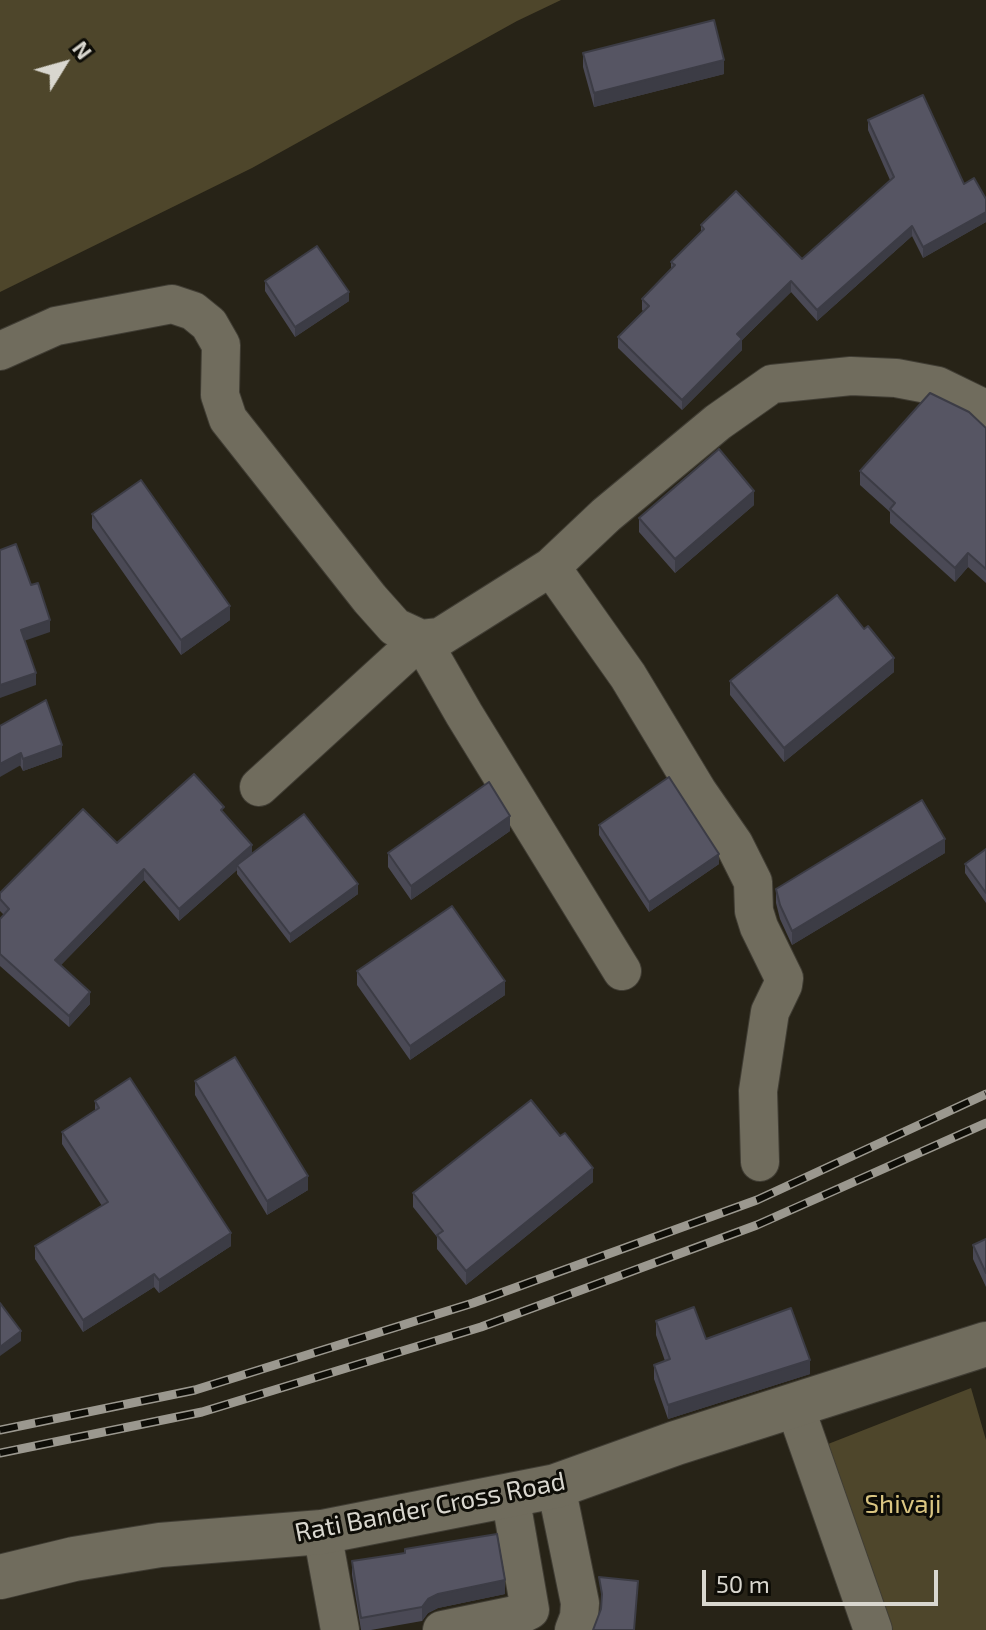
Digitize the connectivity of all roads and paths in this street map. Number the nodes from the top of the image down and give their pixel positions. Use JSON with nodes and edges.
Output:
{"nodes":[{"id":1,"x":0,"y":351,"type":"edge"},
{"id":2,"x":986,"y":411,"type":"edge"},
{"id":3,"x":551,"y":567,"type":"junction"},
{"id":4,"x":421,"y":639,"type":"junction"},
{"id":5,"x":259,"y":787,"type":"dead end"},
{"id":6,"x":622,"y":971,"type":"dead end"},
{"id":7,"x":760,"y":1162,"type":"dead end"},
{"id":8,"x":986,"y":1344,"type":"edge"},
{"id":9,"x":794,"y":1404,"type":"junction"},
{"id":10,"x":556,"y":1486,"type":"junction"},
{"id":11,"x":510,"y":1495,"type":"junction"},
{"id":12,"x":322,"y":1532,"type":"junction"},
{"id":13,"x":0,"y":1577,"type":"edge"},
{"id":14,"x":340,"y":1630,"type":"edge"},
{"id":15,"x":442,"y":1630,"type":"edge"},
{"id":16,"x":574,"y":1630,"type":"edge"},
{"id":17,"x":873,"y":1630,"type":"edge"}],
"edges":[{"from":1,"to":4,"type":"street"},
{"from":2,"to":3,"type":"street"},
{"from":3,"to":4,"type":"street"},
{"from":3,"to":7,"type":"street"},
{"from":4,"to":5,"type":"street"},
{"from":4,"to":6,"type":"street"},
{"from":8,"to":9,"type":"street","name":"Rati Bander Cross Road"},
{"from":9,"to":10,"type":"street","name":"Rati Bander Cross Road"},
{"from":9,"to":17,"type":"street"},
{"from":10,"to":11,"type":"street","name":"Rati Bander Cross Road"},
{"from":10,"to":16,"type":"street"},
{"from":11,"to":12,"type":"street","name":"Rati Bander Cross Road"},
{"from":11,"to":15,"type":"street"},
{"from":12,"to":13,"type":"street","name":"Rati Bander Cross Road"},
{"from":12,"to":14,"type":"street"}]}
